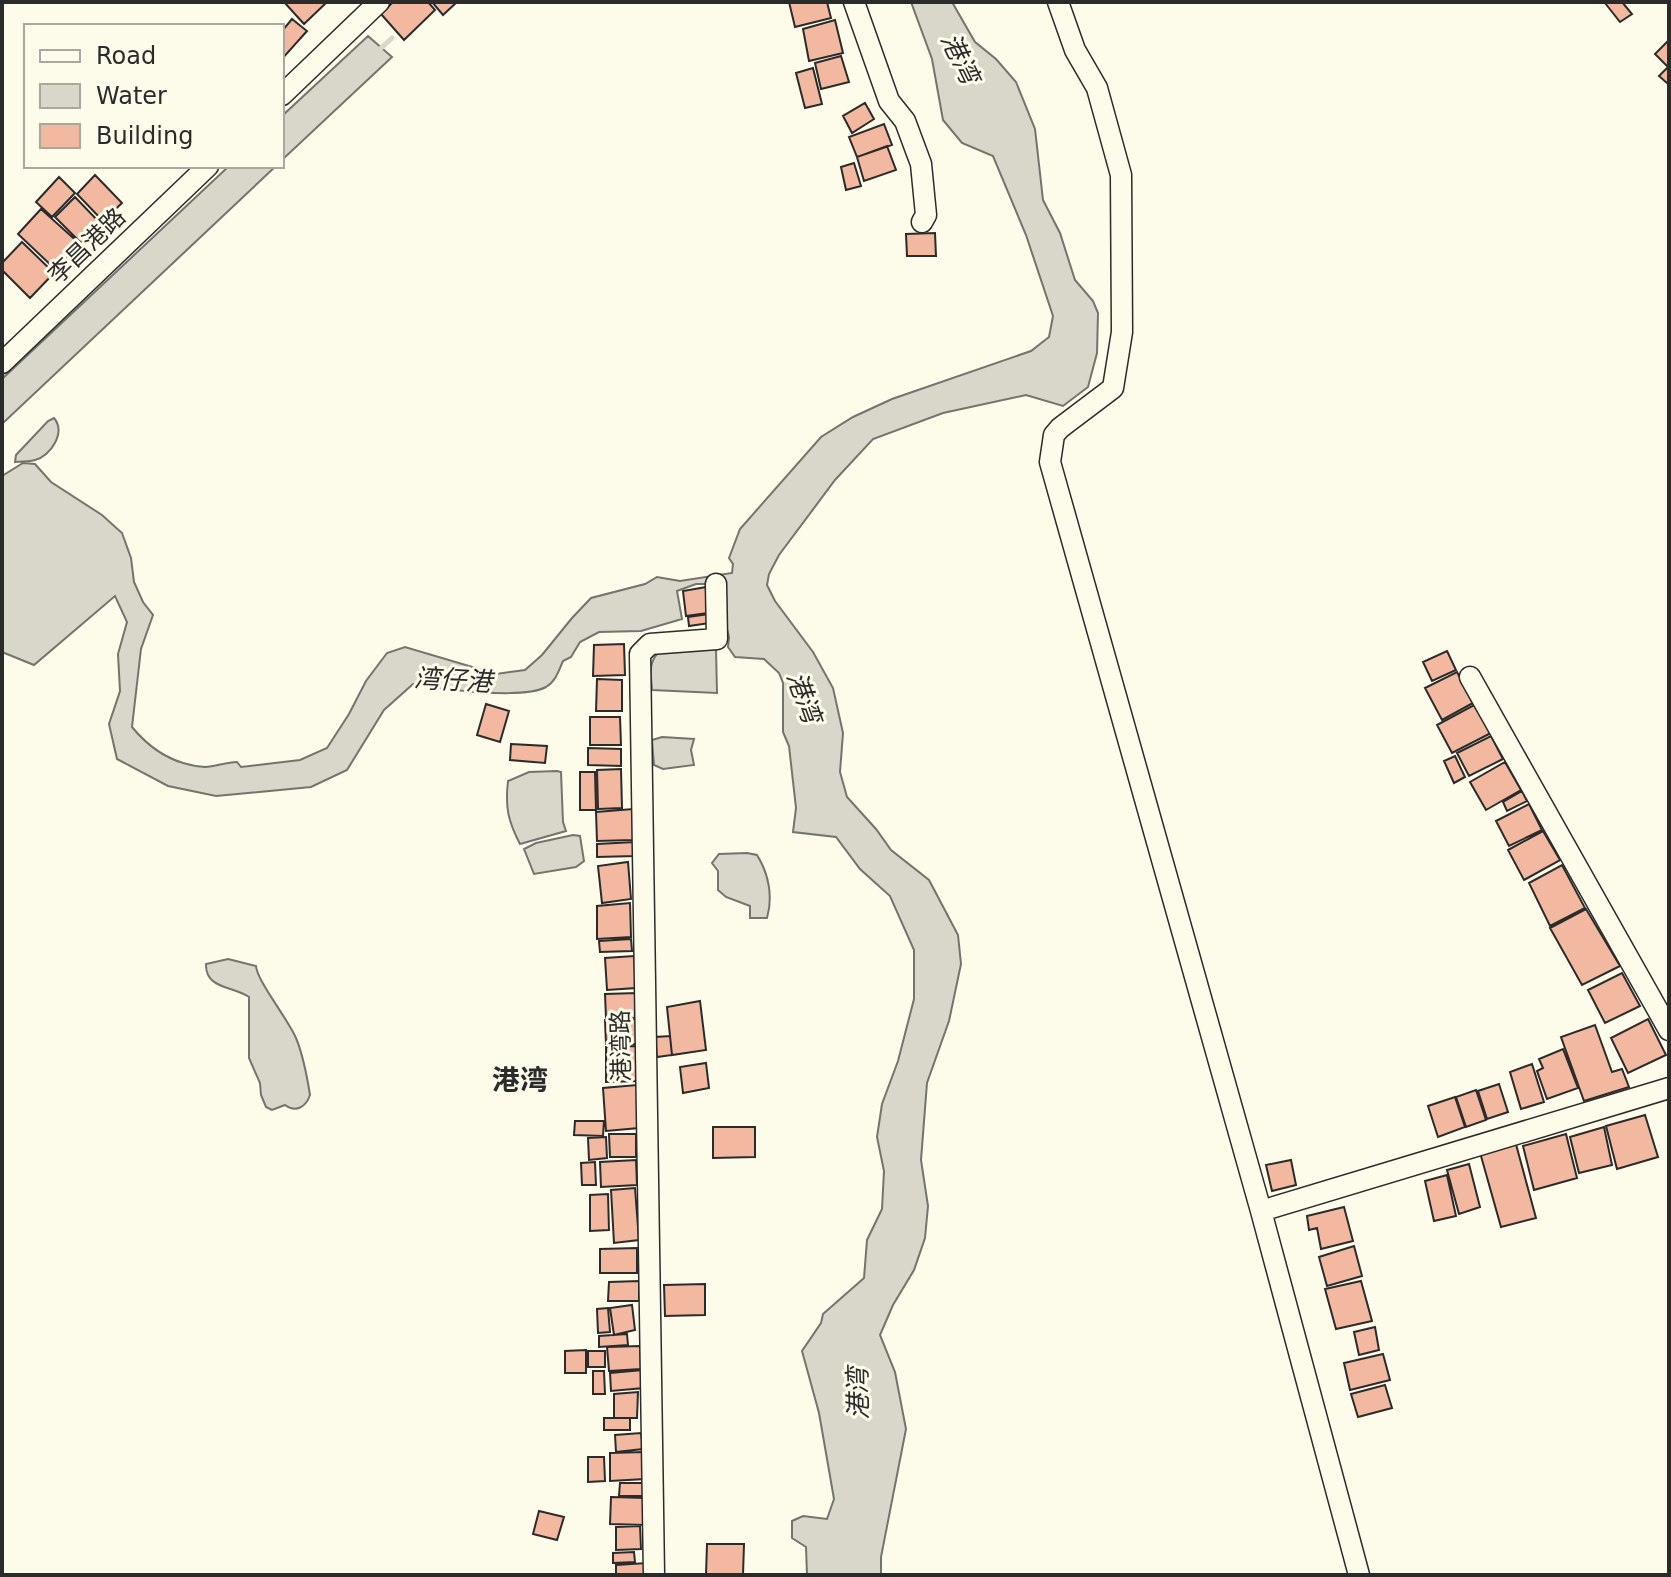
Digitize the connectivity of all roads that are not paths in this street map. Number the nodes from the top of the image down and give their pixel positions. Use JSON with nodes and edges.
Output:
{"nodes":[{"id":1,"x":379,"y":2,"type":"edge"},
{"id":2,"x":854,"y":2,"type":"edge"},
{"id":3,"x":1058,"y":2,"type":"edge"},
{"id":4,"x":284,"y":93,"type":"edge"},
{"id":5,"x":206,"y":168,"type":"edge"},
{"id":6,"x":922,"y":222,"type":"dead end"},
{"id":7,"x":2,"y":363,"type":"edge"},
{"id":8,"x":716,"y":584,"type":"dead end"},
{"id":9,"x":1470,"y":677,"type":"dead end"},
{"id":10,"x":1669,"y":1030,"type":"edge"},
{"id":11,"x":1669,"y":1088,"type":"edge"},
{"id":12,"x":1261,"y":1211,"type":"junction"},
{"id":13,"x":654,"y":1575,"type":"edge"},
{"id":14,"x":1359,"y":1575,"type":"edge"}],
"edges":[{"from":1,"to":4,"type":"street"},
{"from":2,"to":6,"type":"street"},
{"from":3,"to":12,"type":"street"},
{"from":5,"to":7,"type":"street","name":"李昌港路"},
{"from":8,"to":13,"type":"street","name":"港湾路"},
{"from":9,"to":10,"type":"street"},
{"from":11,"to":12,"type":"street"},
{"from":12,"to":14,"type":"street"}]}
